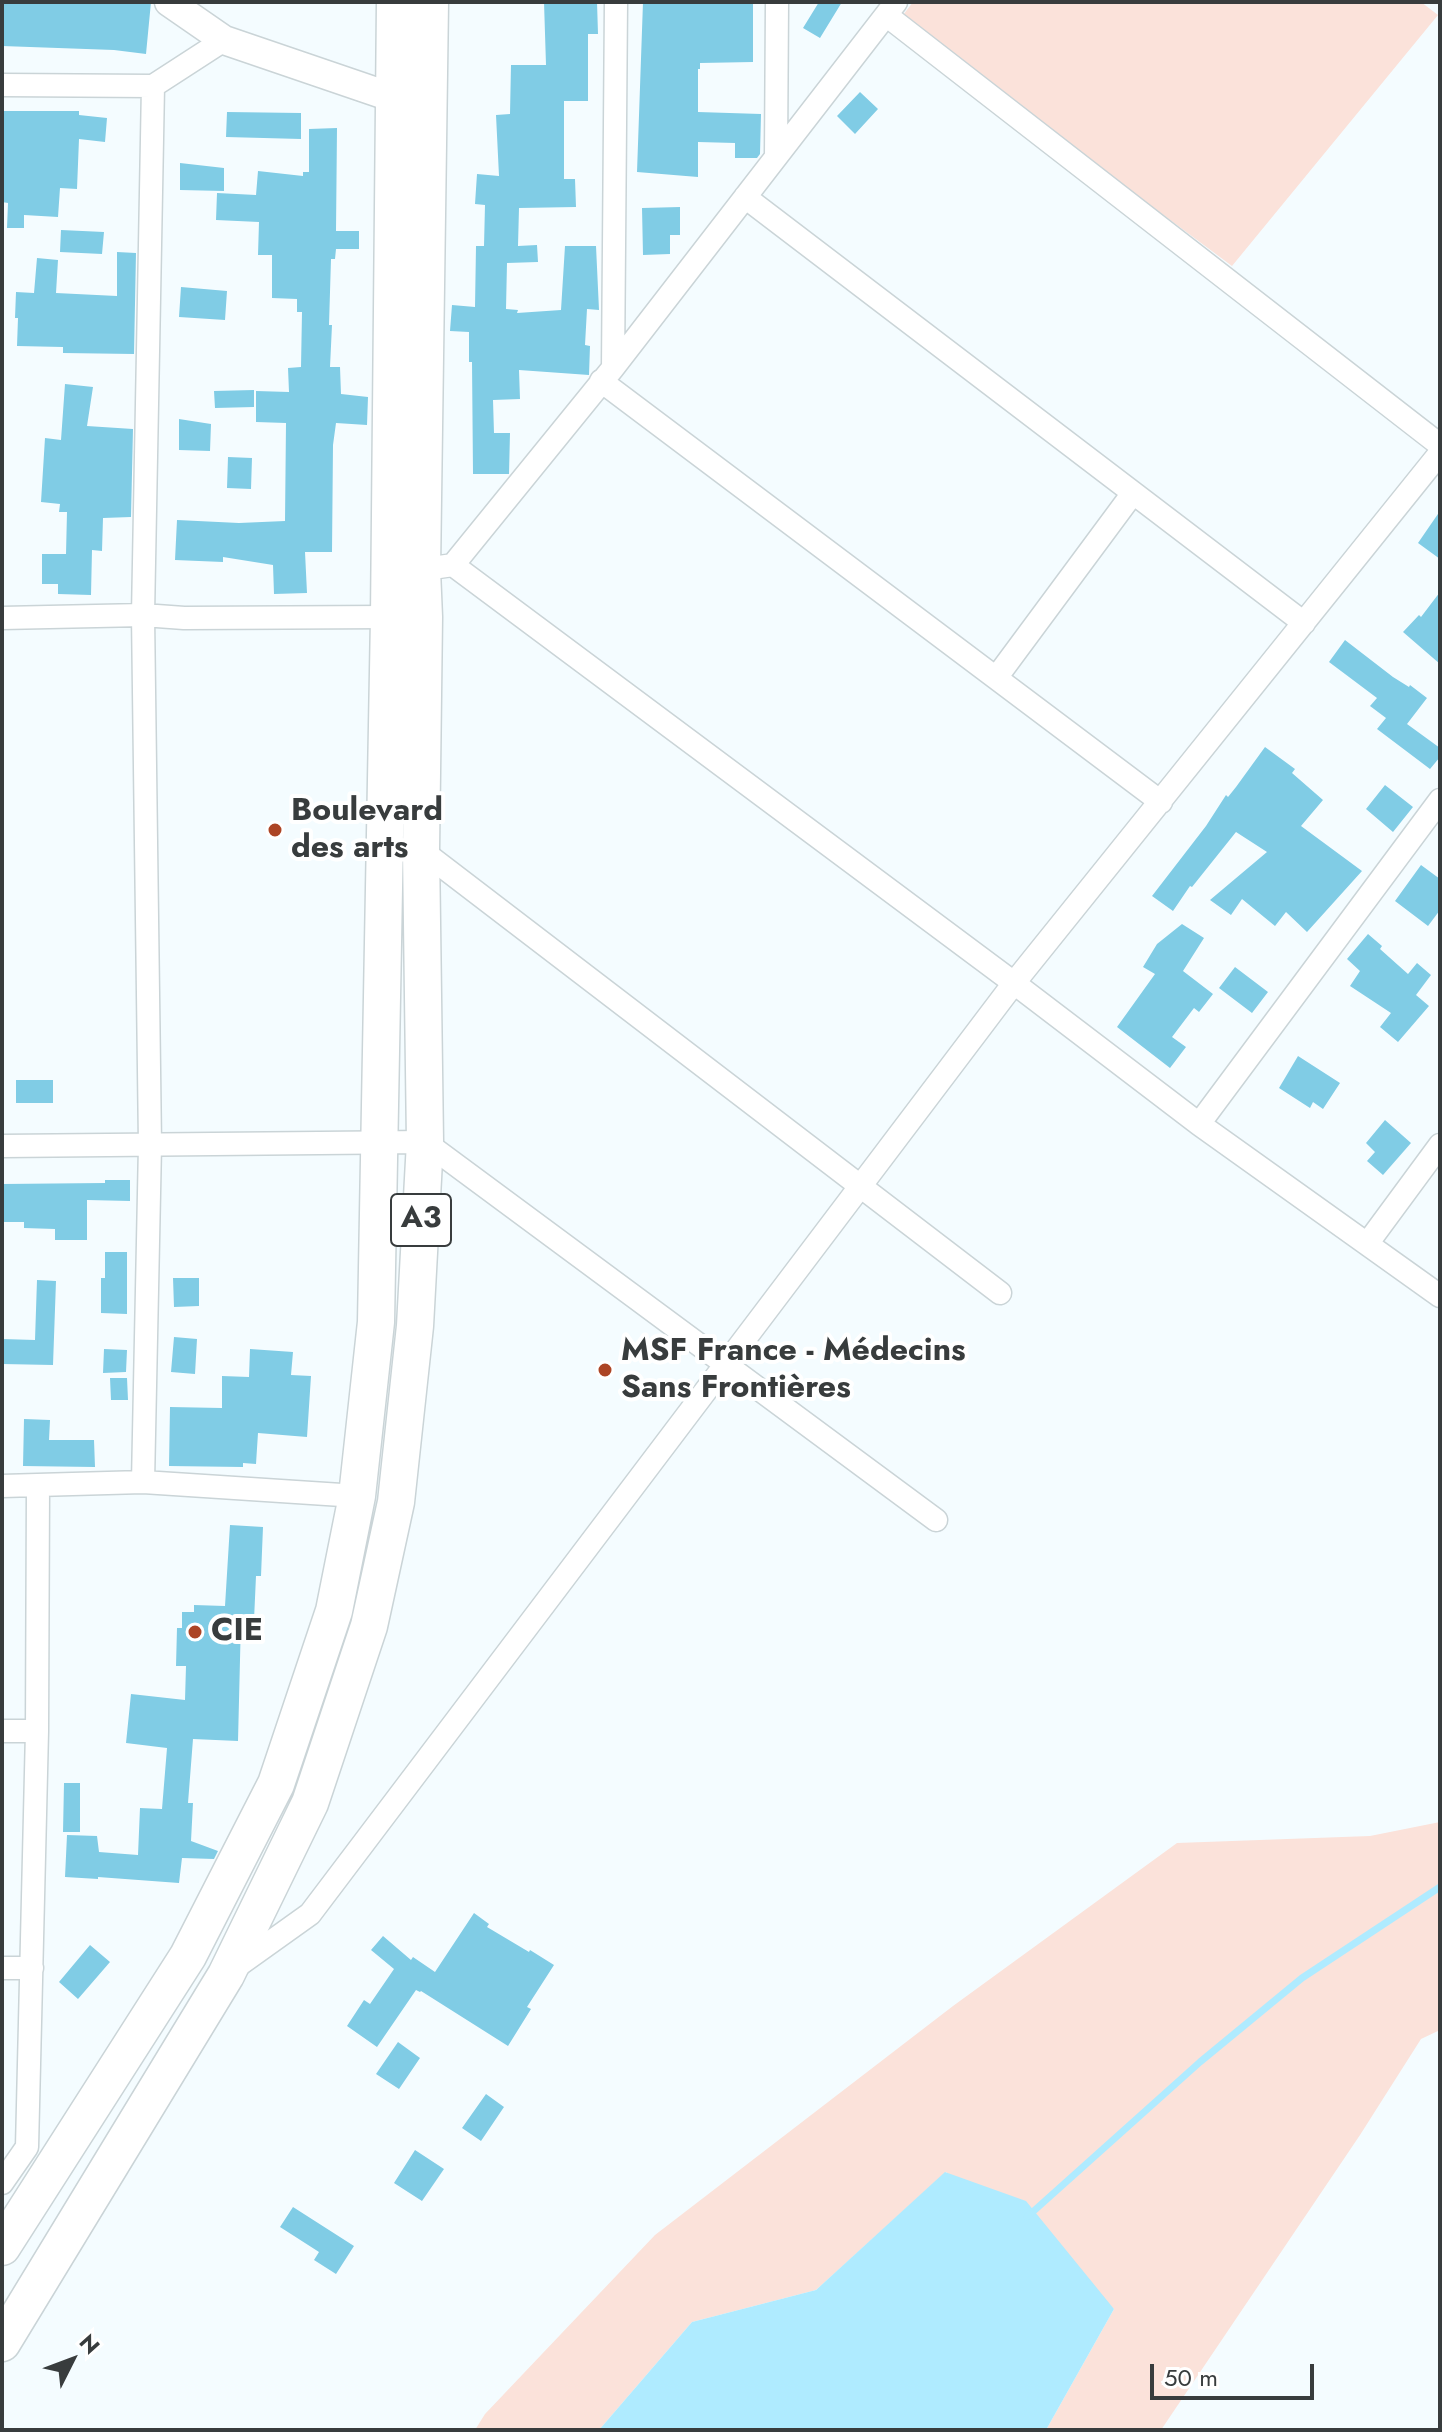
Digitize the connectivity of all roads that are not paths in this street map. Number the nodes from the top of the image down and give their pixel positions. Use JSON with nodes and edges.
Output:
{"nodes":[{"id":1,"x":169,"y":2,"type":"edge"},
{"id":2,"x":395,"y":2,"type":"edge"},
{"id":3,"x":430,"y":2,"type":"edge"},
{"id":4,"x":616,"y":2,"type":"edge"},
{"id":5,"x":777,"y":2,"type":"edge"},
{"id":6,"x":891,"y":9,"type":"edge"},
{"id":7,"x":224,"y":40,"type":"junction"},
{"id":8,"x":2,"y":85,"type":"edge"},
{"id":9,"x":153,"y":86,"type":"junction"},
{"id":10,"x":394,"y":98,"type":"junction"},
{"id":11,"x":430,"y":102,"type":"junction"},
{"id":12,"x":776,"y":156,"type":"junction"},
{"id":13,"x":745,"y":197,"type":"junction"},
{"id":14,"x":607,"y":374,"type":"junction"},
{"id":15,"x":1440,"y":445,"type":"edge"},
{"id":16,"x":1440,"y":453,"type":"edge"},
{"id":17,"x":1133,"y":493,"type":"junction"},
{"id":18,"x":421,"y":569,"type":"junction"},
{"id":19,"x":143,"y":615,"type":"junction"},
{"id":20,"x":389,"y":617,"type":"junction"},
{"id":21,"x":2,"y":618,"type":"edge"},
{"id":22,"x":1304,"y":623,"type":"junction"},
{"id":23,"x":996,"y":678,"type":"junction"},
{"id":24,"x":1440,"y":800,"type":"edge"},
{"id":25,"x":1161,"y":802,"type":"junction"},
{"id":26,"x":421,"y":850,"type":"junction"},
{"id":27,"x":1014,"y":983,"type":"junction"},
{"id":28,"x":1199,"y":1124,"type":"junction"},
{"id":29,"x":379,"y":1141,"type":"junction"},
{"id":30,"x":425,"y":1142,"type":"junction"},
{"id":31,"x":150,"y":1145,"type":"junction"},
{"id":32,"x":1440,"y":1145,"type":"edge"},
{"id":33,"x":2,"y":1146,"type":"edge"},
{"id":34,"x":861,"y":1188,"type":"junction"},
{"id":35,"x":1367,"y":1244,"type":"junction"},
{"id":36,"x":1000,"y":1293,"type":"dead end"},
{"id":37,"x":1440,"y":1296,"type":"edge"},
{"id":38,"x":726,"y":1362,"type":"junction"},
{"id":39,"x":143,"y":1482,"type":"junction"},
{"id":40,"x":2,"y":1486,"type":"edge"},
{"id":41,"x":38,"y":1486,"type":"junction"},
{"id":42,"x":357,"y":1496,"type":"junction"},
{"id":43,"x":936,"y":1520,"type":"dead end"},
{"id":44,"x":2,"y":1731,"type":"edge"},
{"id":45,"x":37,"y":1731,"type":"junction"},
{"id":46,"x":2,"y":1968,"type":"edge"},
{"id":47,"x":32,"y":1968,"type":"junction"},
{"id":48,"x":226,"y":1975,"type":"junction"},
{"id":49,"x":2,"y":2183,"type":"edge"},
{"id":50,"x":2,"y":2247,"type":"edge"},
{"id":51,"x":2,"y":2343,"type":"edge"}],
"edges":[{"from":1,"to":7,"type":"street"},
{"from":2,"to":10,"type":"highway","number":"A3"},
{"from":3,"to":11,"type":"highway","number":"A3"},
{"from":4,"to":14,"type":"street"},
{"from":5,"to":12,"type":"street"},
{"from":6,"to":12,"type":"street"},
{"from":6,"to":15,"type":"street"},
{"from":7,"to":9,"type":"street"},
{"from":7,"to":10,"type":"street"},
{"from":8,"to":9,"type":"street"},
{"from":9,"to":19,"type":"street"},
{"from":10,"to":11,"type":"street"},
{"from":10,"to":18,"type":"highway","number":"A3"},
{"from":11,"to":18,"type":"highway","number":"A3"},
{"from":12,"to":13,"type":"street"},
{"from":13,"to":14,"type":"street"},
{"from":13,"to":17,"type":"street"},
{"from":14,"to":18,"type":"street"},
{"from":14,"to":23,"type":"street"},
{"from":16,"to":22,"type":"street"},
{"from":17,"to":22,"type":"street"},
{"from":17,"to":23,"type":"street"},
{"from":18,"to":20,"type":"highway","number":"A3"},
{"from":18,"to":26,"type":"highway","number":"A3"},
{"from":18,"to":27,"type":"street"},
{"from":19,"to":20,"type":"street"},
{"from":19,"to":21,"type":"street"},
{"from":19,"to":31,"type":"street"},
{"from":20,"to":29,"type":"highway","number":"A3"},
{"from":22,"to":25,"type":"street"},
{"from":23,"to":25,"type":"street"},
{"from":24,"to":28,"type":"street"},
{"from":25,"to":27,"type":"street"},
{"from":26,"to":30,"type":"highway","number":"A3"},
{"from":26,"to":34,"type":"street"},
{"from":27,"to":28,"type":"street"},
{"from":27,"to":34,"type":"street"},
{"from":28,"to":35,"type":"street"},
{"from":29,"to":30,"type":"street"},
{"from":29,"to":31,"type":"street"},
{"from":29,"to":42,"type":"highway","number":"A3"},
{"from":30,"to":38,"type":"street"},
{"from":30,"to":48,"type":"highway","number":"A3"},
{"from":31,"to":33,"type":"street"},
{"from":31,"to":39,"type":"street"},
{"from":32,"to":35,"type":"street"},
{"from":34,"to":36,"type":"street"},
{"from":34,"to":38,"type":"street"},
{"from":35,"to":37,"type":"street"},
{"from":38,"to":43,"type":"street"},
{"from":38,"to":48,"type":"street"},
{"from":39,"to":41,"type":"street"},
{"from":39,"to":42,"type":"street"},
{"from":40,"to":41,"type":"street"},
{"from":41,"to":45,"type":"street"},
{"from":42,"to":50,"type":"highway","number":"A3"},
{"from":44,"to":45,"type":"street"},
{"from":45,"to":47,"type":"street"},
{"from":46,"to":47,"type":"street"},
{"from":47,"to":49,"type":"street"},
{"from":48,"to":51,"type":"highway","number":"A3"}]}
